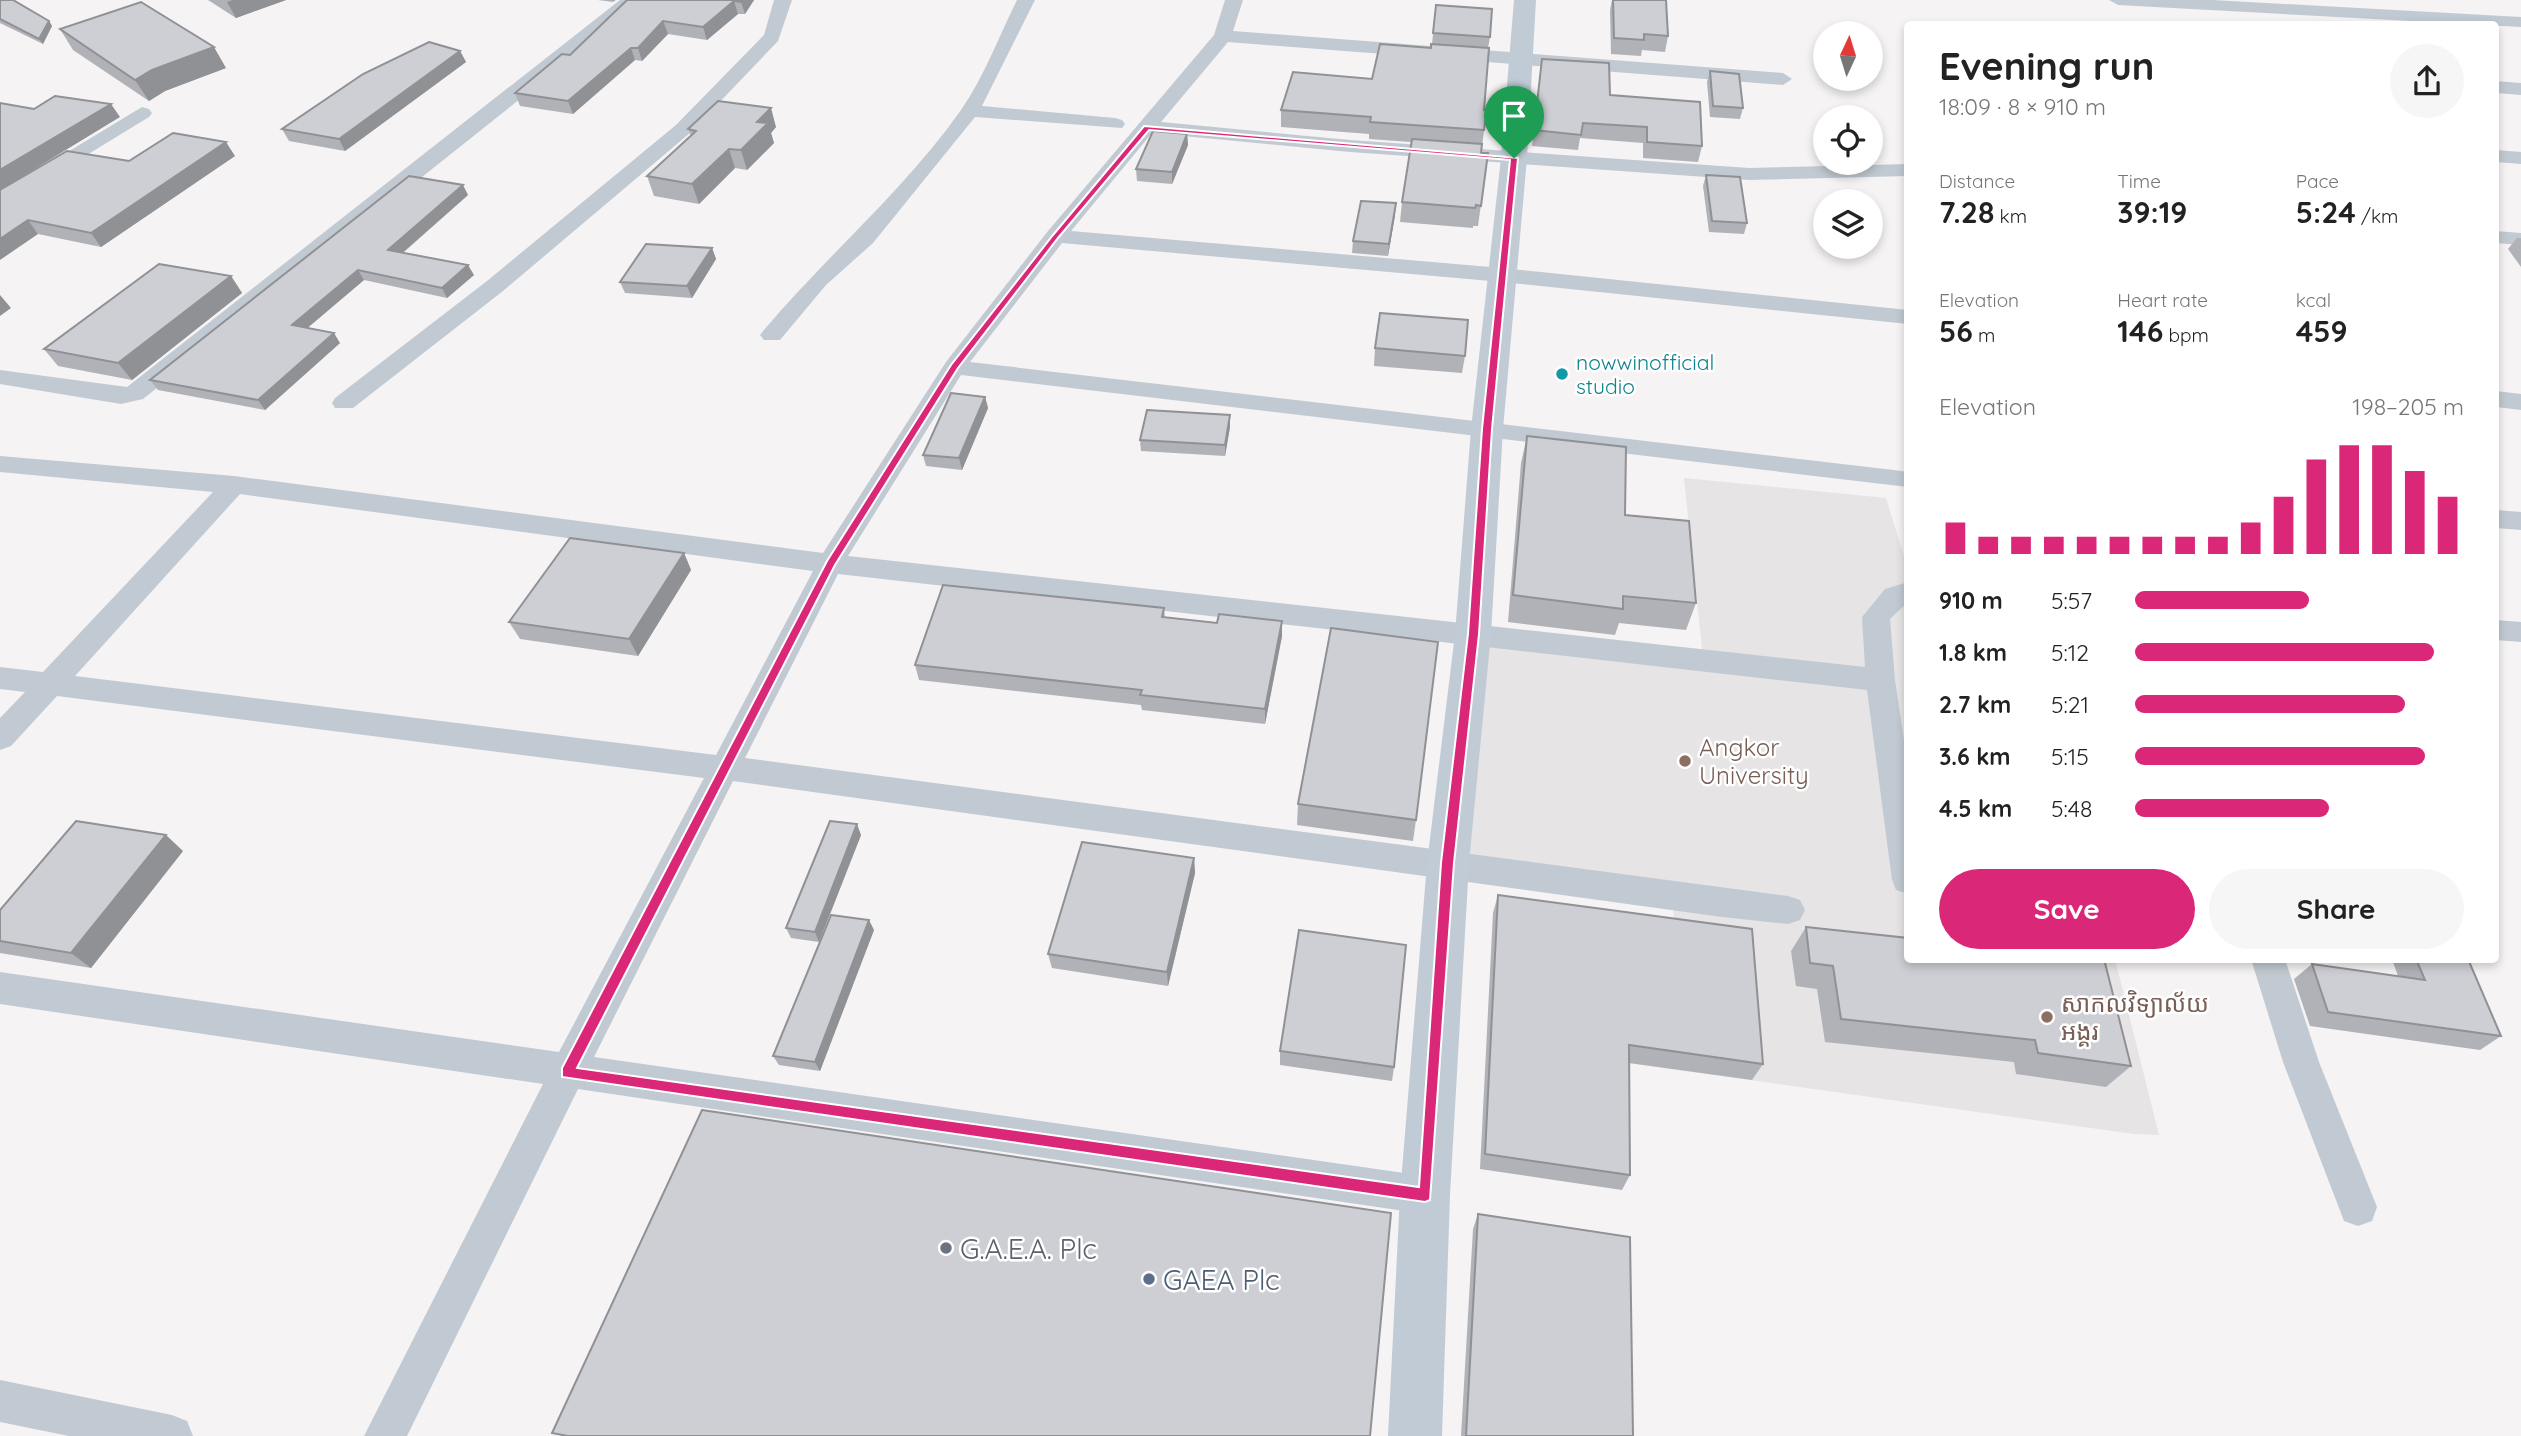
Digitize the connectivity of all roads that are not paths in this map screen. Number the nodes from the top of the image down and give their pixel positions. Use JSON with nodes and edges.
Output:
{"nodes":[{"id":1,"x":630,"y":0,"type":"edge"},
{"id":2,"x":783,"y":0,"type":"edge"},
{"id":3,"x":1026,"y":0,"type":"edge"},
{"id":4,"x":1234,"y":0,"type":"edge"},
{"id":5,"x":1525,"y":0,"type":"edge"},
{"id":6,"x":2118,"y":0,"type":"edge"},
{"id":7,"x":2343,"y":6,"type":"edge"},
{"id":8,"x":2451,"y":21,"type":"edge"},
{"id":9,"x":2499,"y":22,"type":"edge"},
{"id":10,"x":2521,"y":22,"type":"edge"},
{"id":11,"x":1223,"y":36,"type":"junction"},
{"id":12,"x":1520,"y":60,"type":"junction"},
{"id":13,"x":1783,"y":79,"type":"dead end"},
{"id":14,"x":2499,"y":88,"type":"edge"},
{"id":15,"x":2521,"y":89,"type":"edge"},
{"id":16,"x":970,"y":111,"type":"junction"},
{"id":17,"x":142,"y":113,"type":"dead end"},
{"id":18,"x":1115,"y":124,"type":"dead end"},
{"id":19,"x":1147,"y":127,"type":"junction"},
{"id":20,"x":2499,"y":156,"type":"edge"},
{"id":21,"x":1514,"y":158,"type":"junction"},
{"id":22,"x":2521,"y":158,"type":"edge"},
{"id":23,"x":1904,"y":170,"type":"edge"},
{"id":24,"x":0,"y":202,"type":"edge"},
{"id":25,"x":1056,"y":236,"type":"junction"},
{"id":26,"x":2499,"y":237,"type":"edge"},
{"id":27,"x":2521,"y":239,"type":"edge"},
{"id":28,"x":1502,"y":275,"type":"junction"},
{"id":29,"x":1904,"y":317,"type":"edge"},
{"id":30,"x":772,"y":335,"type":"dead end"},
{"id":31,"x":954,"y":367,"type":"junction"},
{"id":32,"x":0,"y":377,"type":"edge"},
{"id":33,"x":2499,"y":399,"type":"edge"},
{"id":34,"x":2521,"y":402,"type":"edge"},
{"id":35,"x":344,"y":403,"type":"dead end"},
{"id":36,"x":1487,"y":429,"type":"junction"},
{"id":37,"x":0,"y":464,"type":"edge"},
{"id":38,"x":1902,"y":480,"type":"dead end"},
{"id":39,"x":234,"y":485,"type":"junction"},
{"id":40,"x":2499,"y":519,"type":"edge"},
{"id":41,"x":2521,"y":521,"type":"edge"},
{"id":42,"x":830,"y":564,"type":"junction"},
{"id":43,"x":1904,"y":593,"type":"edge"},
{"id":44,"x":2499,"y":630,"type":"edge"},
{"id":45,"x":2521,"y":632,"type":"edge"},
{"id":46,"x":1473,"y":634,"type":"junction"},
{"id":47,"x":0,"y":678,"type":"edge"},
{"id":48,"x":1880,"y":680,"type":"junction"},
{"id":49,"x":51,"y":684,"type":"junction"},
{"id":50,"x":0,"y":738,"type":"edge"},
{"id":51,"x":723,"y":767,"type":"junction"},
{"id":52,"x":1904,"y":851,"type":"edge"},
{"id":53,"x":1448,"y":863,"type":"junction"},
{"id":54,"x":1788,"y":910,"type":"dead end"},
{"id":55,"x":2269,"y":963,"type":"edge"},
{"id":56,"x":0,"y":988,"type":"edge"},
{"id":57,"x":567,"y":1073,"type":"junction"},
{"id":58,"x":1425,"y":1195,"type":"junction"},
{"id":59,"x":2358,"y":1207,"type":"dead end"},
{"id":60,"x":0,"y":1401,"type":"edge"},
{"id":61,"x":172,"y":1436,"type":"edge"},
{"id":62,"x":386,"y":1436,"type":"edge"},
{"id":63,"x":1415,"y":1436,"type":"edge"}],
"edges":[{"from":1,"to":32,"type":"street"},
{"from":2,"to":35,"type":"street"},
{"from":3,"to":16,"type":"street"},
{"from":4,"to":11,"type":"street"},
{"from":5,"to":12,"type":"street"},
{"from":6,"to":7,"type":"street"},
{"from":7,"to":8,"type":"street"},
{"from":9,"to":10,"type":"street"},
{"from":11,"to":12,"type":"street"},
{"from":11,"to":19,"type":"street"},
{"from":12,"to":13,"type":"street"},
{"from":12,"to":21,"type":"street"},
{"from":14,"to":15,"type":"street"},
{"from":16,"to":18,"type":"street"},
{"from":16,"to":30,"type":"street"},
{"from":17,"to":24,"type":"street"},
{"from":19,"to":21,"type":"street"},
{"from":19,"to":25,"type":"street"},
{"from":20,"to":22,"type":"street"},
{"from":21,"to":23,"type":"street"},
{"from":21,"to":28,"type":"street"},
{"from":25,"to":28,"type":"street"},
{"from":25,"to":31,"type":"street"},
{"from":26,"to":27,"type":"street"},
{"from":28,"to":29,"type":"street"},
{"from":28,"to":36,"type":"street"},
{"from":31,"to":36,"type":"street"},
{"from":31,"to":42,"type":"street"},
{"from":33,"to":34,"type":"street"},
{"from":36,"to":38,"type":"street"},
{"from":36,"to":46,"type":"street"},
{"from":37,"to":39,"type":"street"},
{"from":39,"to":42,"type":"street"},
{"from":39,"to":49,"type":"street"},
{"from":40,"to":41,"type":"street"},
{"from":42,"to":46,"type":"street"},
{"from":42,"to":51,"type":"street"},
{"from":43,"to":48,"type":"street"},
{"from":44,"to":45,"type":"street"},
{"from":46,"to":48,"type":"street"},
{"from":46,"to":53,"type":"street"},
{"from":47,"to":49,"type":"street"},
{"from":48,"to":52,"type":"street"},
{"from":49,"to":50,"type":"street"},
{"from":49,"to":51,"type":"street"},
{"from":51,"to":53,"type":"street"},
{"from":51,"to":57,"type":"street"},
{"from":53,"to":54,"type":"street"},
{"from":53,"to":58,"type":"street"},
{"from":55,"to":59,"type":"street"},
{"from":56,"to":57,"type":"street"},
{"from":57,"to":58,"type":"street"},
{"from":57,"to":62,"type":"street"},
{"from":58,"to":63,"type":"street"},
{"from":60,"to":61,"type":"street"}]}
